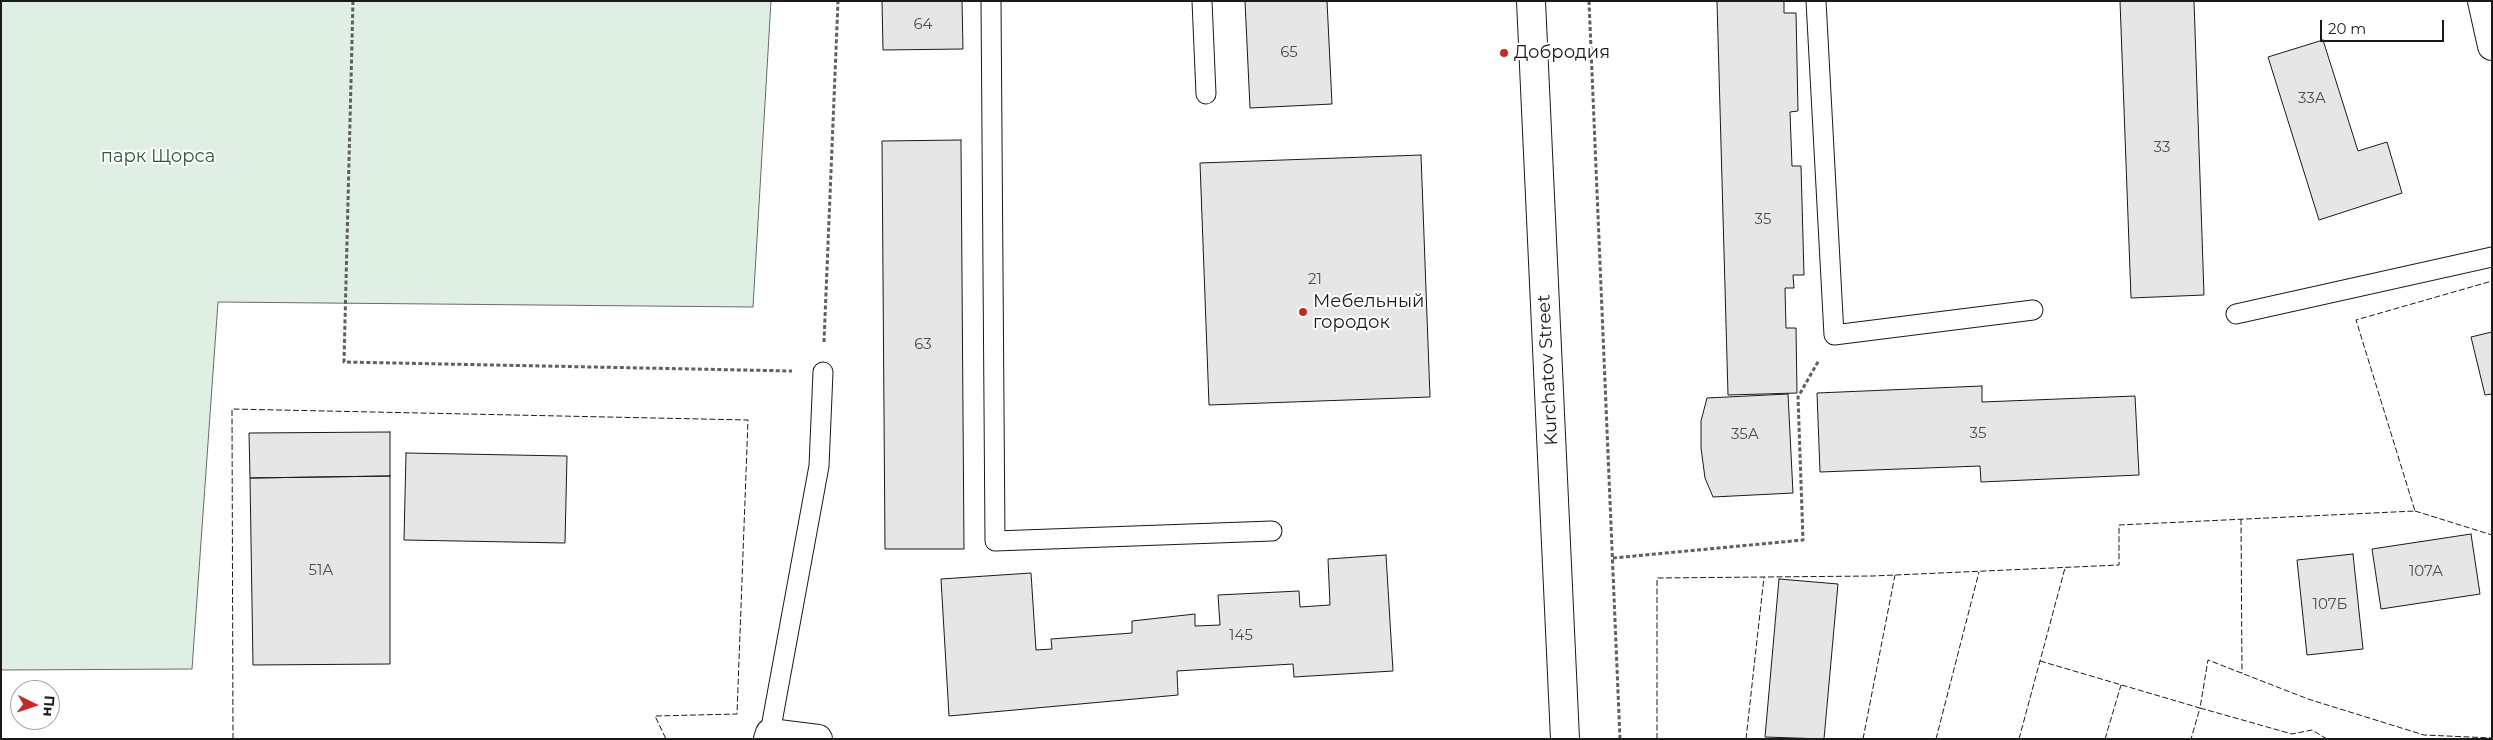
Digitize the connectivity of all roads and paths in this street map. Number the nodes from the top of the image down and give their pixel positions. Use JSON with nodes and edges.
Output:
{"nodes":[{"id":1,"x":353,"y":1,"type":"edge"},
{"id":2,"x":838,"y":1,"type":"edge"},
{"id":3,"x":991,"y":1,"type":"edge"},
{"id":4,"x":1202,"y":1,"type":"edge"},
{"id":5,"x":1531,"y":1,"type":"edge"},
{"id":6,"x":1589,"y":1,"type":"edge"},
{"id":7,"x":1816,"y":1,"type":"edge"},
{"id":8,"x":2482,"y":1,"type":"edge"},
{"id":9,"x":2492,"y":46,"type":"edge"},
{"id":10,"x":1206,"y":94,"type":"dead end"},
{"id":11,"x":2492,"y":257,"type":"edge"},
{"id":12,"x":2033,"y":310,"type":"dead end"},
{"id":13,"x":2236,"y":314,"type":"dead end"},
{"id":14,"x":1834,"y":335,"type":"junction"},
{"id":15,"x":823,"y":372,"type":"junction"},
{"id":16,"x":1272,"y":531,"type":"dead end"},
{"id":17,"x":1613,"y":558,"type":"junction"},
{"id":18,"x":769,"y":736,"type":"edge"},
{"id":19,"x":818,"y":739,"type":"edge"},
{"id":20,"x":1565,"y":739,"type":"edge"},
{"id":21,"x":1620,"y":739,"type":"edge"}],
"edges":[{"from":1,"to":15,"type":"path"},
{"from":2,"to":15,"type":"path"},
{"from":3,"to":16,"type":"lane"},
{"from":4,"to":10,"type":"lane"},
{"from":5,"to":20,"type":"main road","name":"Kurchatov Street"},
{"from":6,"to":17,"type":"path"},
{"from":7,"to":14,"type":"lane"},
{"from":8,"to":9,"type":"main road"},
{"from":11,"to":13,"type":"lane"},
{"from":12,"to":14,"type":"lane"},
{"from":14,"to":17,"type":"path"},
{"from":15,"to":18,"type":"lane"},
{"from":17,"to":21,"type":"path"},
{"from":18,"to":19,"type":"main road"}]}
